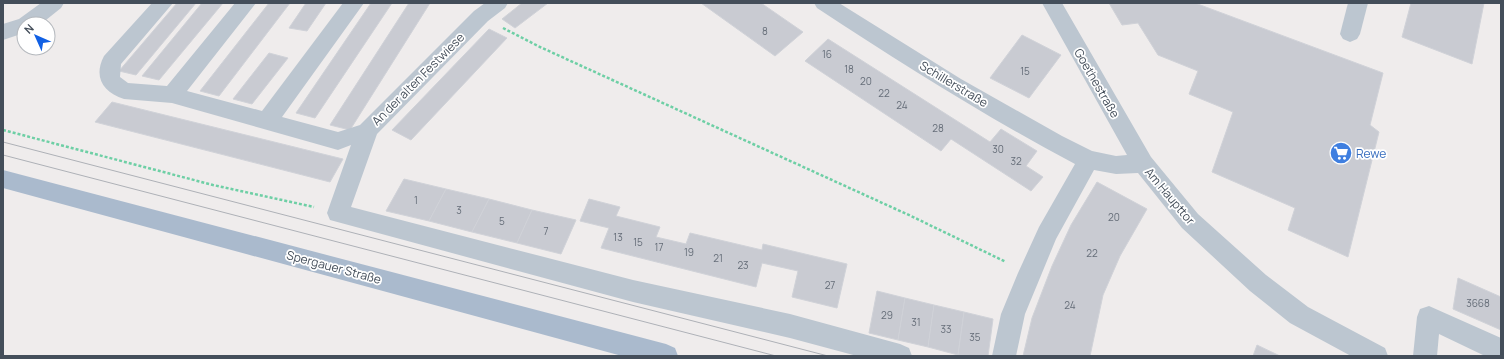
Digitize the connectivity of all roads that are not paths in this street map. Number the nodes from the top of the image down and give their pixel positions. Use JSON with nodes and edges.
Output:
{"nodes":[{"id":1,"x":54,"y":3,"type":"edge"},
{"id":2,"x":162,"y":3,"type":"edge"},
{"id":3,"x":246,"y":3,"type":"edge"},
{"id":4,"x":354,"y":3,"type":"edge"},
{"id":5,"x":498,"y":3,"type":"edge"},
{"id":6,"x":824,"y":3,"type":"edge"},
{"id":7,"x":1052,"y":3,"type":"edge"},
{"id":8,"x":1358,"y":3,"type":"edge"},
{"id":9,"x":38,"y":16,"type":"edge"},
{"id":10,"x":16,"y":27,"type":"edge"},
{"id":11,"x":3,"y":32,"type":"edge"},
{"id":12,"x":1350,"y":34,"type":"dead end"},
{"id":13,"x":172,"y":94,"type":"junction"},
{"id":14,"x":267,"y":121,"type":"junction"},
{"id":15,"x":368,"y":129,"type":"junction"},
{"id":16,"x":1088,"y":160,"type":"junction"},
{"id":17,"x":1143,"y":164,"type":"junction"},
{"id":18,"x":3,"y":179,"type":"edge"},
{"id":19,"x":1501,"y":351,"type":"edge"},
{"id":20,"x":666,"y":356,"type":"edge"},
{"id":21,"x":900,"y":356,"type":"edge"},
{"id":22,"x":1004,"y":356,"type":"edge"},
{"id":23,"x":1376,"y":356,"type":"edge"},
{"id":24,"x":1425,"y":356,"type":"edge"}],
"edges":[{"from":1,"to":9,"type":"street"},
{"from":2,"to":13,"type":"street"},
{"from":3,"to":13,"type":"street"},
{"from":4,"to":14,"type":"street"},
{"from":5,"to":15,"type":"street","name":"An der alten Festwiese"},
{"from":6,"to":16,"type":"street","name":"Schillerstraße"},
{"from":7,"to":17,"type":"street","name":"Goethestraße"},
{"from":8,"to":12,"type":"street"},
{"from":10,"to":11,"type":"street"},
{"from":13,"to":14,"type":"street"},
{"from":14,"to":15,"type":"street"},
{"from":15,"to":21,"type":"street","name":"An der alten Festwiese"},
{"from":16,"to":17,"type":"street","name":"Am Haupttor"},
{"from":16,"to":22,"type":"street"},
{"from":17,"to":23,"type":"street","name":"Am Haupttor"},
{"from":18,"to":20,"type":"main road","name":"Spergauer Straße"},
{"from":19,"to":24,"type":"street"}]}
